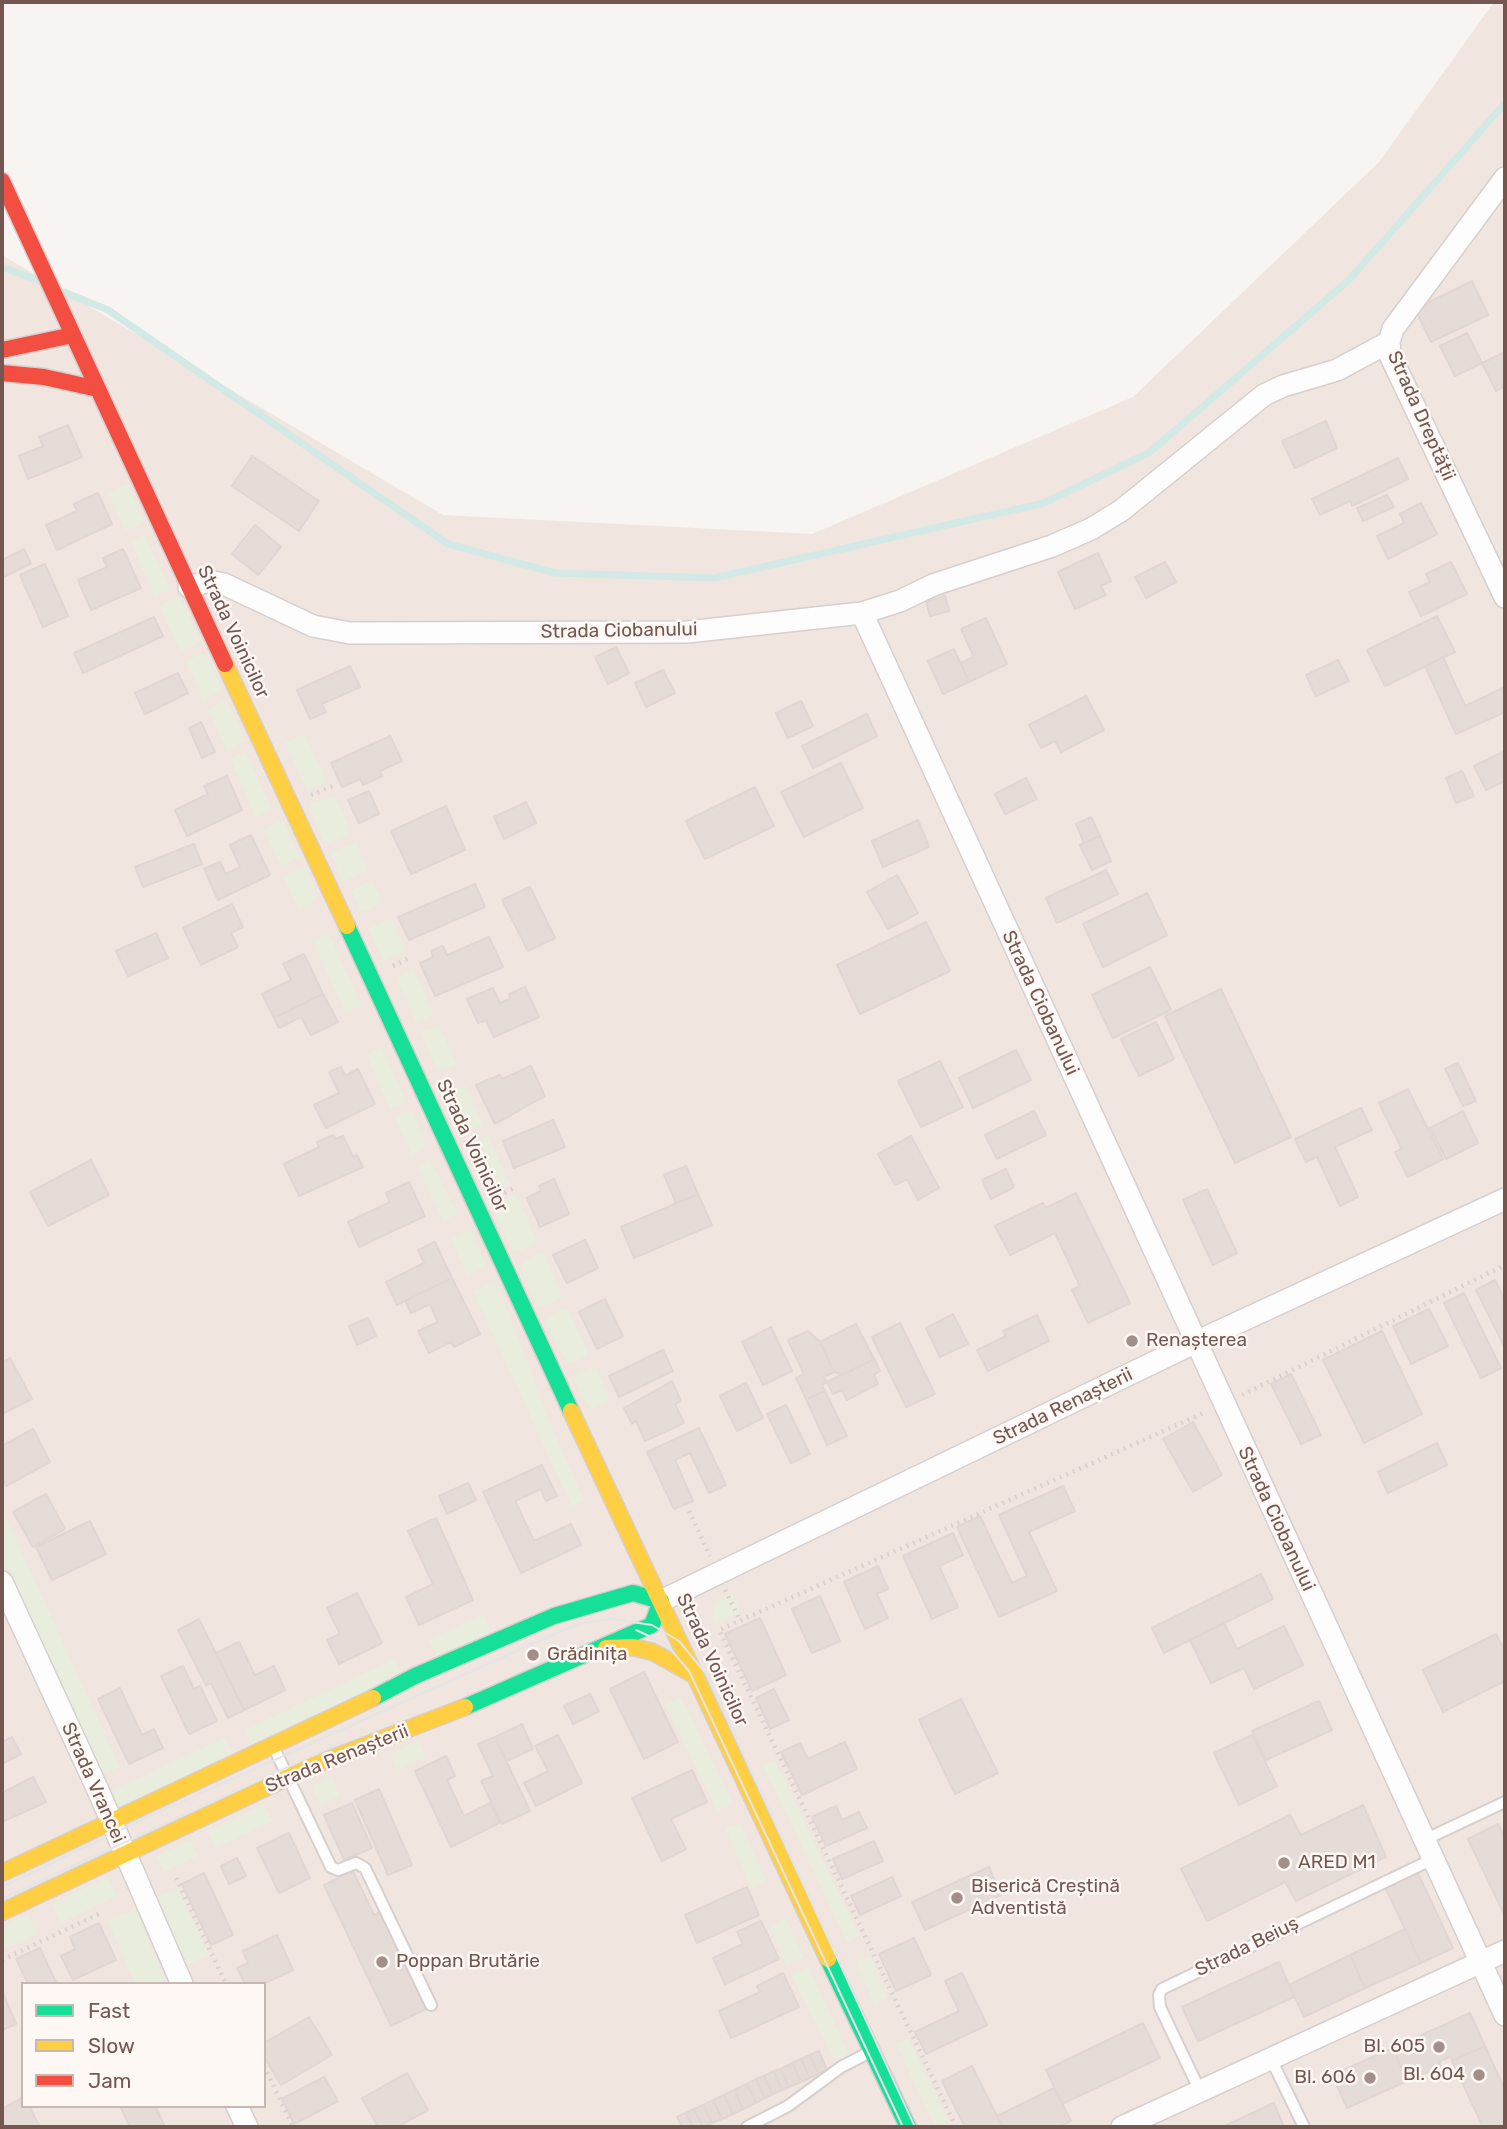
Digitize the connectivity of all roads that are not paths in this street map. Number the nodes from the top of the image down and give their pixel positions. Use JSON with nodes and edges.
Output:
{"nodes":[{"id":1,"x":1505,"y":178,"type":"edge"},
{"id":2,"x":2,"y":181,"type":"edge"},
{"id":3,"x":71,"y":330,"type":"junction"},
{"id":4,"x":1388,"y":342,"type":"junction"},
{"id":5,"x":2,"y":350,"type":"edge"},
{"id":6,"x":2,"y":373,"type":"edge"},
{"id":7,"x":98,"y":389,"type":"junction"},
{"id":8,"x":189,"y":587,"type":"junction"},
{"id":9,"x":1505,"y":597,"type":"edge"},
{"id":10,"x":862,"y":613,"type":"junction"},
{"id":11,"x":1505,"y":1199,"type":"edge"},
{"id":12,"x":1196,"y":1342,"type":"junction"},
{"id":13,"x":631,"y":1539,"type":"junction"},
{"id":14,"x":2,"y":1583,"type":"edge"},
{"id":15,"x":661,"y":1601,"type":"junction"},
{"id":16,"x":575,"y":1609,"type":"junction"},
{"id":17,"x":588,"y":1652,"type":"junction"},
{"id":18,"x":696,"y":1676,"type":"junction"},
{"id":19,"x":272,"y":1746,"type":"junction"},
{"id":20,"x":287,"y":1778,"type":"junction"},
{"id":21,"x":1505,"y":1802,"type":"edge"},
{"id":22,"x":111,"y":1821,"type":"junction"},
{"id":23,"x":1428,"y":1849,"type":"junction"},
{"id":24,"x":125,"y":1854,"type":"junction"},
{"id":25,"x":2,"y":1873,"type":"edge"},
{"id":26,"x":2,"y":1912,"type":"edge"},
{"id":27,"x":1505,"y":1951,"type":"edge"},
{"id":28,"x":1480,"y":1963,"type":"junction"},
{"id":29,"x":182,"y":1982,"type":"edge"},
{"id":30,"x":431,"y":2005,"type":"dead end"},
{"id":31,"x":1505,"y":2015,"type":"edge"},
{"id":32,"x":872,"y":2051,"type":"junction"},
{"id":33,"x":1271,"y":2059,"type":"junction"},
{"id":34,"x":1200,"y":2091,"type":"junction"},
{"id":35,"x":238,"y":2108,"type":"edge"},
{"id":36,"x":247,"y":2127,"type":"edge"},
{"id":37,"x":747,"y":2127,"type":"edge"},
{"id":38,"x":908,"y":2127,"type":"edge"},
{"id":39,"x":1122,"y":2127,"type":"edge"},
{"id":40,"x":1304,"y":2127,"type":"edge"}],
"edges":[{"from":1,"to":4,"type":"street","name":"Strada Dreptății"},
{"from":2,"to":3,"type":"main road","name":"Strada Voinicilor"},
{"from":3,"to":5,"type":"main road"},
{"from":3,"to":7,"type":"main road","name":"Strada Voinicilor"},
{"from":4,"to":9,"type":"street","name":"Strada Dreptății"},
{"from":4,"to":10,"type":"street"},
{"from":6,"to":7,"type":"main road"},
{"from":7,"to":8,"type":"main road","name":"Strada Voinicilor"},
{"from":8,"to":10,"type":"street","name":"Strada Ciobanului"},
{"from":8,"to":13,"type":"main road","name":"Strada Voinicilor"},
{"from":10,"to":12,"type":"street","name":"Strada Ciobanului"},
{"from":11,"to":12,"type":"street","name":"Strada Renașterii"},
{"from":12,"to":15,"type":"street","name":"Strada Renașterii"},
{"from":12,"to":23,"type":"street","name":"Strada Ciobanului"},
{"from":13,"to":15,"type":"main road","name":"Strada Voinicilor"},
{"from":13,"to":16,"type":"main road"},
{"from":14,"to":22,"type":"street","name":"Strada Vrancei"},
{"from":15,"to":16,"type":"main road","name":"Strada Renașterii"},
{"from":15,"to":17,"type":"main road","name":"Strada Renașterii"},
{"from":15,"to":18,"type":"main road","name":"Strada Voinicilor"},
{"from":16,"to":19,"type":"main road","name":"Strada Renașterii"},
{"from":17,"to":18,"type":"main road"},
{"from":17,"to":20,"type":"main road","name":"Strada Renașterii"},
{"from":18,"to":32,"type":"main road","name":"Strada Voinicilor"},
{"from":19,"to":20,"type":"lane"},
{"from":19,"to":22,"type":"main road","name":"Strada Renașterii"},
{"from":20,"to":24,"type":"main road","name":"Strada Renașterii"},
{"from":20,"to":30,"type":"lane"},
{"from":21,"to":23,"type":"lane","name":"Strada Beiuș"},
{"from":22,"to":24,"type":"street","name":"Strada Vrancei"},
{"from":22,"to":25,"type":"main road","name":"Strada Renașterii"},
{"from":23,"to":28,"type":"street","name":"Strada Ciobanului"},
{"from":23,"to":34,"type":"lane","name":"Strada Beiuș"},
{"from":24,"to":26,"type":"main road","name":"Strada Renașterii"},
{"from":24,"to":29,"type":"street","name":"Strada Vrancei"},
{"from":27,"to":28,"type":"street"},
{"from":28,"to":31,"type":"street","name":"Strada Ciobanului"},
{"from":28,"to":33,"type":"street"},
{"from":32,"to":37,"type":"lane"},
{"from":32,"to":38,"type":"main road","name":"Strada Voinicilor"},
{"from":33,"to":34,"type":"street"},
{"from":33,"to":40,"type":"lane"},
{"from":34,"to":39,"type":"street"},
{"from":35,"to":36,"type":"street"}]}
